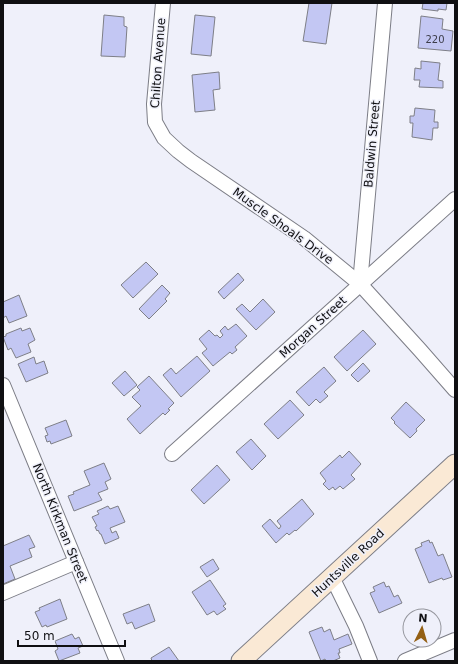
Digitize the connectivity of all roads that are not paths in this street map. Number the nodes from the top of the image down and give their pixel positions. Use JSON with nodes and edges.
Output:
{"nodes":[{"id":1,"x":163,"y":3,"type":"edge"},
{"id":2,"x":385,"y":3,"type":"edge"},
{"id":3,"x":155,"y":122,"type":"joint"},
{"id":4,"x":455,"y":199,"type":"edge"},
{"id":5,"x":360,"y":284,"type":"junction"},
{"id":6,"x":3,"y":385,"type":"edge"},
{"id":7,"x":455,"y":390,"type":"edge"},
{"id":8,"x":172,"y":454,"type":"dead end"},
{"id":9,"x":455,"y":464,"type":"edge"},
{"id":10,"x":76,"y":562,"type":"junction"},
{"id":11,"x":332,"y":577,"type":"junction"},
{"id":12,"x":3,"y":593,"type":"edge"},
{"id":13,"x":455,"y":640,"type":"edge"},
{"id":14,"x":117,"y":661,"type":"edge"},
{"id":15,"x":241,"y":661,"type":"edge"},
{"id":16,"x":370,"y":661,"type":"edge"},
{"id":17,"x":405,"y":661,"type":"edge"}],
"edges":[{"from":1,"to":3,"type":"street","name":"Chilton Avenue"},
{"from":2,"to":5,"type":"street","name":"Baldwin Street"},
{"from":3,"to":5,"type":"street","name":"Muscle Shoals Drive"},
{"from":4,"to":5,"type":"street","name":"Morgan Street"},
{"from":5,"to":7,"type":"street","name":"Muscle Shoals Drive"},
{"from":5,"to":8,"type":"street","name":"Morgan Street"},
{"from":6,"to":10,"type":"street","name":"North Kirkman Street"},
{"from":9,"to":11,"type":"main road","name":"Huntsville Road"},
{"from":10,"to":12,"type":"street"},
{"from":10,"to":14,"type":"street","name":"North Kirkman Street"},
{"from":11,"to":15,"type":"main road","name":"Huntsville Road"},
{"from":11,"to":16,"type":"street"},
{"from":13,"to":17,"type":"street"}]}
